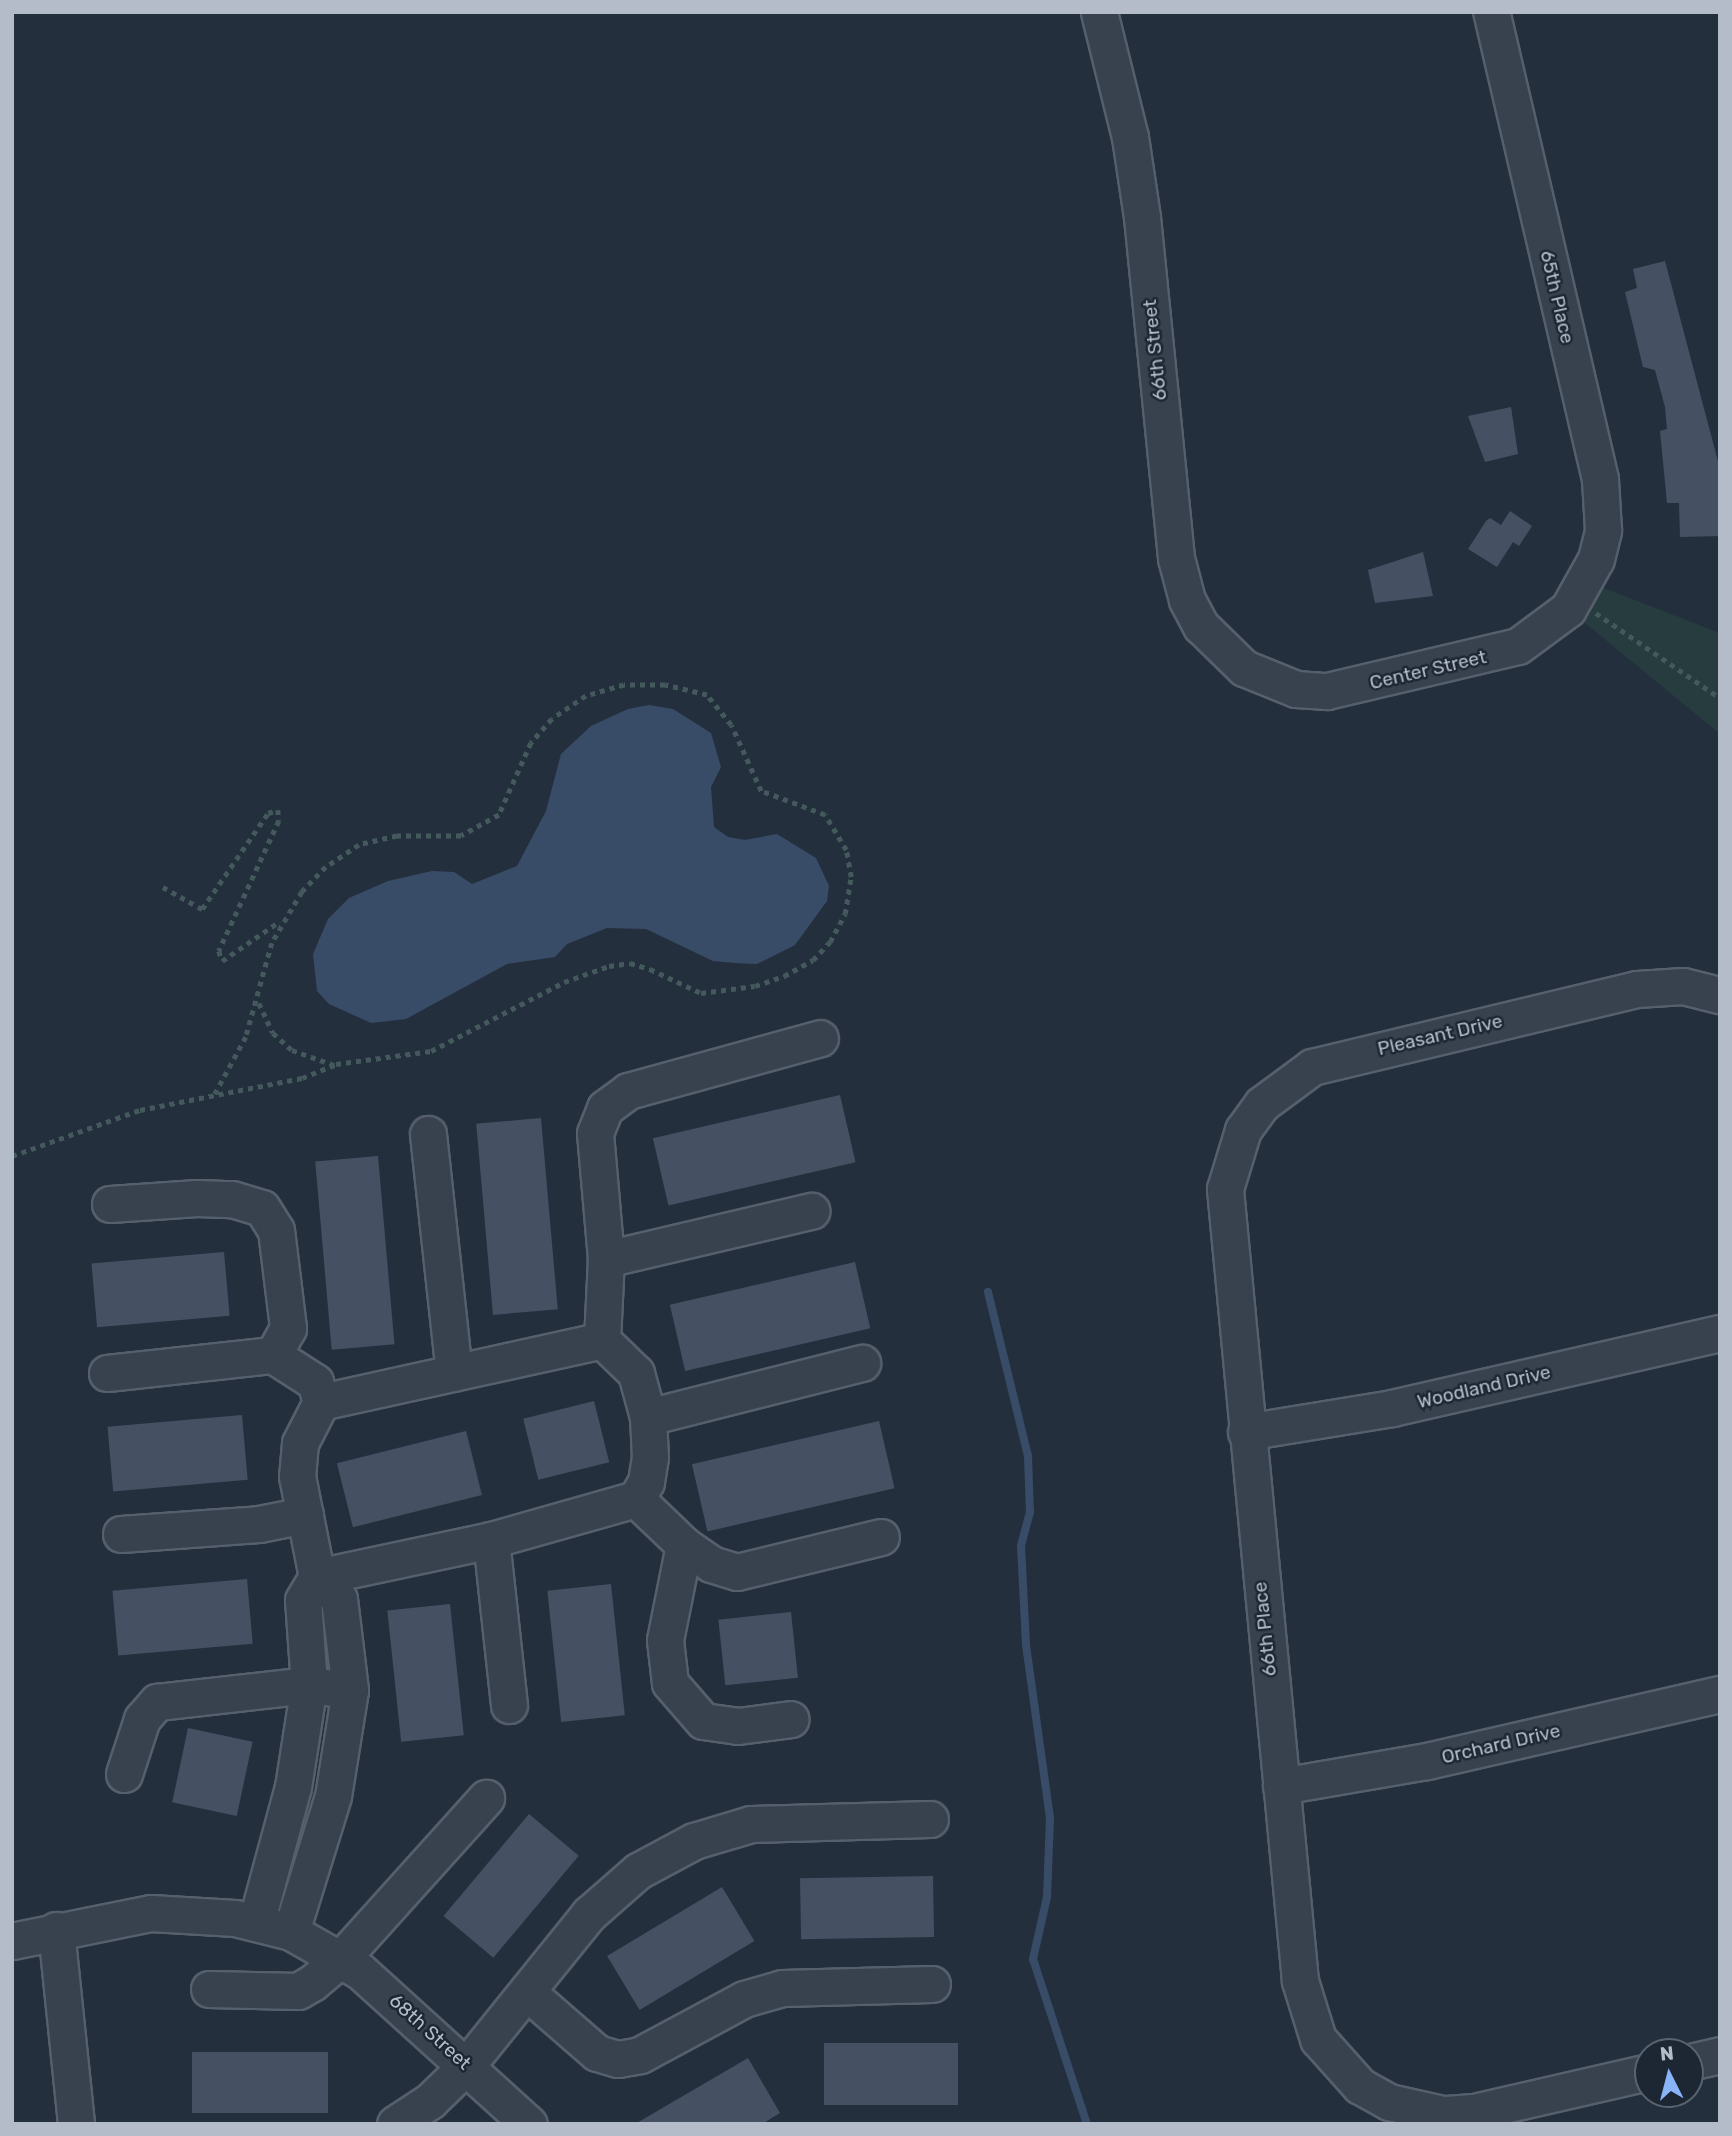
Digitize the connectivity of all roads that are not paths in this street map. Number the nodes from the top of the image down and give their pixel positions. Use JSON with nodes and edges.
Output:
{"nodes":[{"id":1,"x":1099,"y":12,"type":"edge"},
{"id":2,"x":1491,"y":12,"type":"edge"},
{"id":3,"x":1581,"y":590,"type":"joint"},
{"id":4,"x":1244,"y":668,"type":"joint"},
{"id":5,"x":1720,"y":995,"type":"edge"},
{"id":6,"x":820,"y":1038,"type":"dead end"},
{"id":7,"x":1258,"y":1110,"type":"joint"},
{"id":8,"x":428,"y":1134,"type":"dead end"},
{"id":9,"x":110,"y":1204,"type":"dead end"},
{"id":10,"x":811,"y":1211,"type":"dead end"},
{"id":11,"x":606,"y":1259,"type":"junction"},
{"id":12,"x":1720,"y":1333,"type":"edge"},
{"id":13,"x":603,"y":1340,"type":"junction"},
{"id":14,"x":273,"y":1355,"type":"junction"},
{"id":15,"x":862,"y":1363,"type":"dead end"},
{"id":16,"x":107,"y":1373,"type":"dead end"},
{"id":17,"x":454,"y":1373,"type":"junction"},
{"id":18,"x":321,"y":1402,"type":"junction"},
{"id":19,"x":648,"y":1417,"type":"junction"},
{"id":20,"x":1246,"y":1432,"type":"junction"},
{"id":21,"x":636,"y":1499,"type":"junction"},
{"id":22,"x":305,"y":1515,"type":"junction"},
{"id":23,"x":121,"y":1534,"type":"dead end"},
{"id":24,"x":881,"y":1537,"type":"dead end"},
{"id":25,"x":491,"y":1540,"type":"junction"},
{"id":26,"x":684,"y":1545,"type":"junction"},
{"id":27,"x":317,"y":1577,"type":"junction"},
{"id":28,"x":309,"y":1685,"type":"junction"},
{"id":29,"x":350,"y":1690,"type":"junction"},
{"id":30,"x":1720,"y":1693,"type":"edge"},
{"id":31,"x":509,"y":1705,"type":"dead end"},
{"id":32,"x":791,"y":1719,"type":"dead end"},
{"id":33,"x":124,"y":1774,"type":"dead end"},
{"id":34,"x":1281,"y":1786,"type":"junction"},
{"id":35,"x":486,"y":1798,"type":"dead end"},
{"id":36,"x":930,"y":1819,"type":"dead end"},
{"id":37,"x":256,"y":1923,"type":"junction"},
{"id":38,"x":56,"y":1930,"type":"junction"},
{"id":39,"x":291,"y":1932,"type":"junction"},
{"id":40,"x":12,"y":1941,"type":"edge"},
{"id":41,"x":333,"y":1954,"type":"junction"},
{"id":42,"x":932,"y":1984,"type":"dead end"},
{"id":43,"x":209,"y":1989,"type":"dead end"},
{"id":44,"x":528,"y":1993,"type":"junction"},
{"id":45,"x":467,"y":2065,"type":"junction"},
{"id":46,"x":1634,"y":2074,"type":"edge"},
{"id":47,"x":76,"y":2124,"type":"edge"},
{"id":48,"x":395,"y":2124,"type":"edge"},
{"id":49,"x":529,"y":2124,"type":"edge"}],
"edges":[{"from":1,"to":4,"type":"street","name":"66th Street"},
{"from":2,"to":3,"type":"street","name":"65th Place"},
{"from":3,"to":4,"type":"street","name":"Center Street"},
{"from":5,"to":7,"type":"street","name":"Pleasant Drive"},
{"from":6,"to":11,"type":"street"},
{"from":7,"to":20,"type":"street","name":"66th Place"},
{"from":8,"to":17,"type":"street"},
{"from":9,"to":14,"type":"street"},
{"from":10,"to":11,"type":"street"},
{"from":11,"to":13,"type":"street"},
{"from":12,"to":20,"type":"street","name":"Woodland Drive"},
{"from":13,"to":17,"type":"street"},
{"from":13,"to":19,"type":"street"},
{"from":14,"to":16,"type":"street"},
{"from":14,"to":18,"type":"street"},
{"from":15,"to":19,"type":"street"},
{"from":17,"to":18,"type":"street"},
{"from":18,"to":22,"type":"street"},
{"from":19,"to":21,"type":"street"},
{"from":20,"to":34,"type":"street","name":"66th Place"},
{"from":21,"to":25,"type":"street"},
{"from":21,"to":26,"type":"street"},
{"from":22,"to":23,"type":"street"},
{"from":22,"to":27,"type":"street"},
{"from":24,"to":26,"type":"street"},
{"from":25,"to":27,"type":"street"},
{"from":25,"to":31,"type":"street"},
{"from":26,"to":32,"type":"street"},
{"from":27,"to":28,"type":"street"},
{"from":27,"to":29,"type":"street"},
{"from":28,"to":29,"type":"street"},
{"from":28,"to":33,"type":"street"},
{"from":28,"to":37,"type":"street"},
{"from":29,"to":39,"type":"street"},
{"from":30,"to":34,"type":"street","name":"Orchard Drive"},
{"from":34,"to":46,"type":"street","name":"66th Place"},
{"from":35,"to":41,"type":"street"},
{"from":36,"to":44,"type":"street"},
{"from":37,"to":38,"type":"street","name":"68th Street"},
{"from":37,"to":39,"type":"street","name":"68th Street"},
{"from":38,"to":40,"type":"street","name":"68th Street"},
{"from":38,"to":47,"type":"street"},
{"from":39,"to":41,"type":"street","name":"68th Street"},
{"from":41,"to":43,"type":"street"},
{"from":41,"to":45,"type":"street","name":"68th Street"},
{"from":42,"to":44,"type":"street"},
{"from":44,"to":45,"type":"street"},
{"from":45,"to":48,"type":"street"},
{"from":45,"to":49,"type":"street","name":"68th Street"}]}
